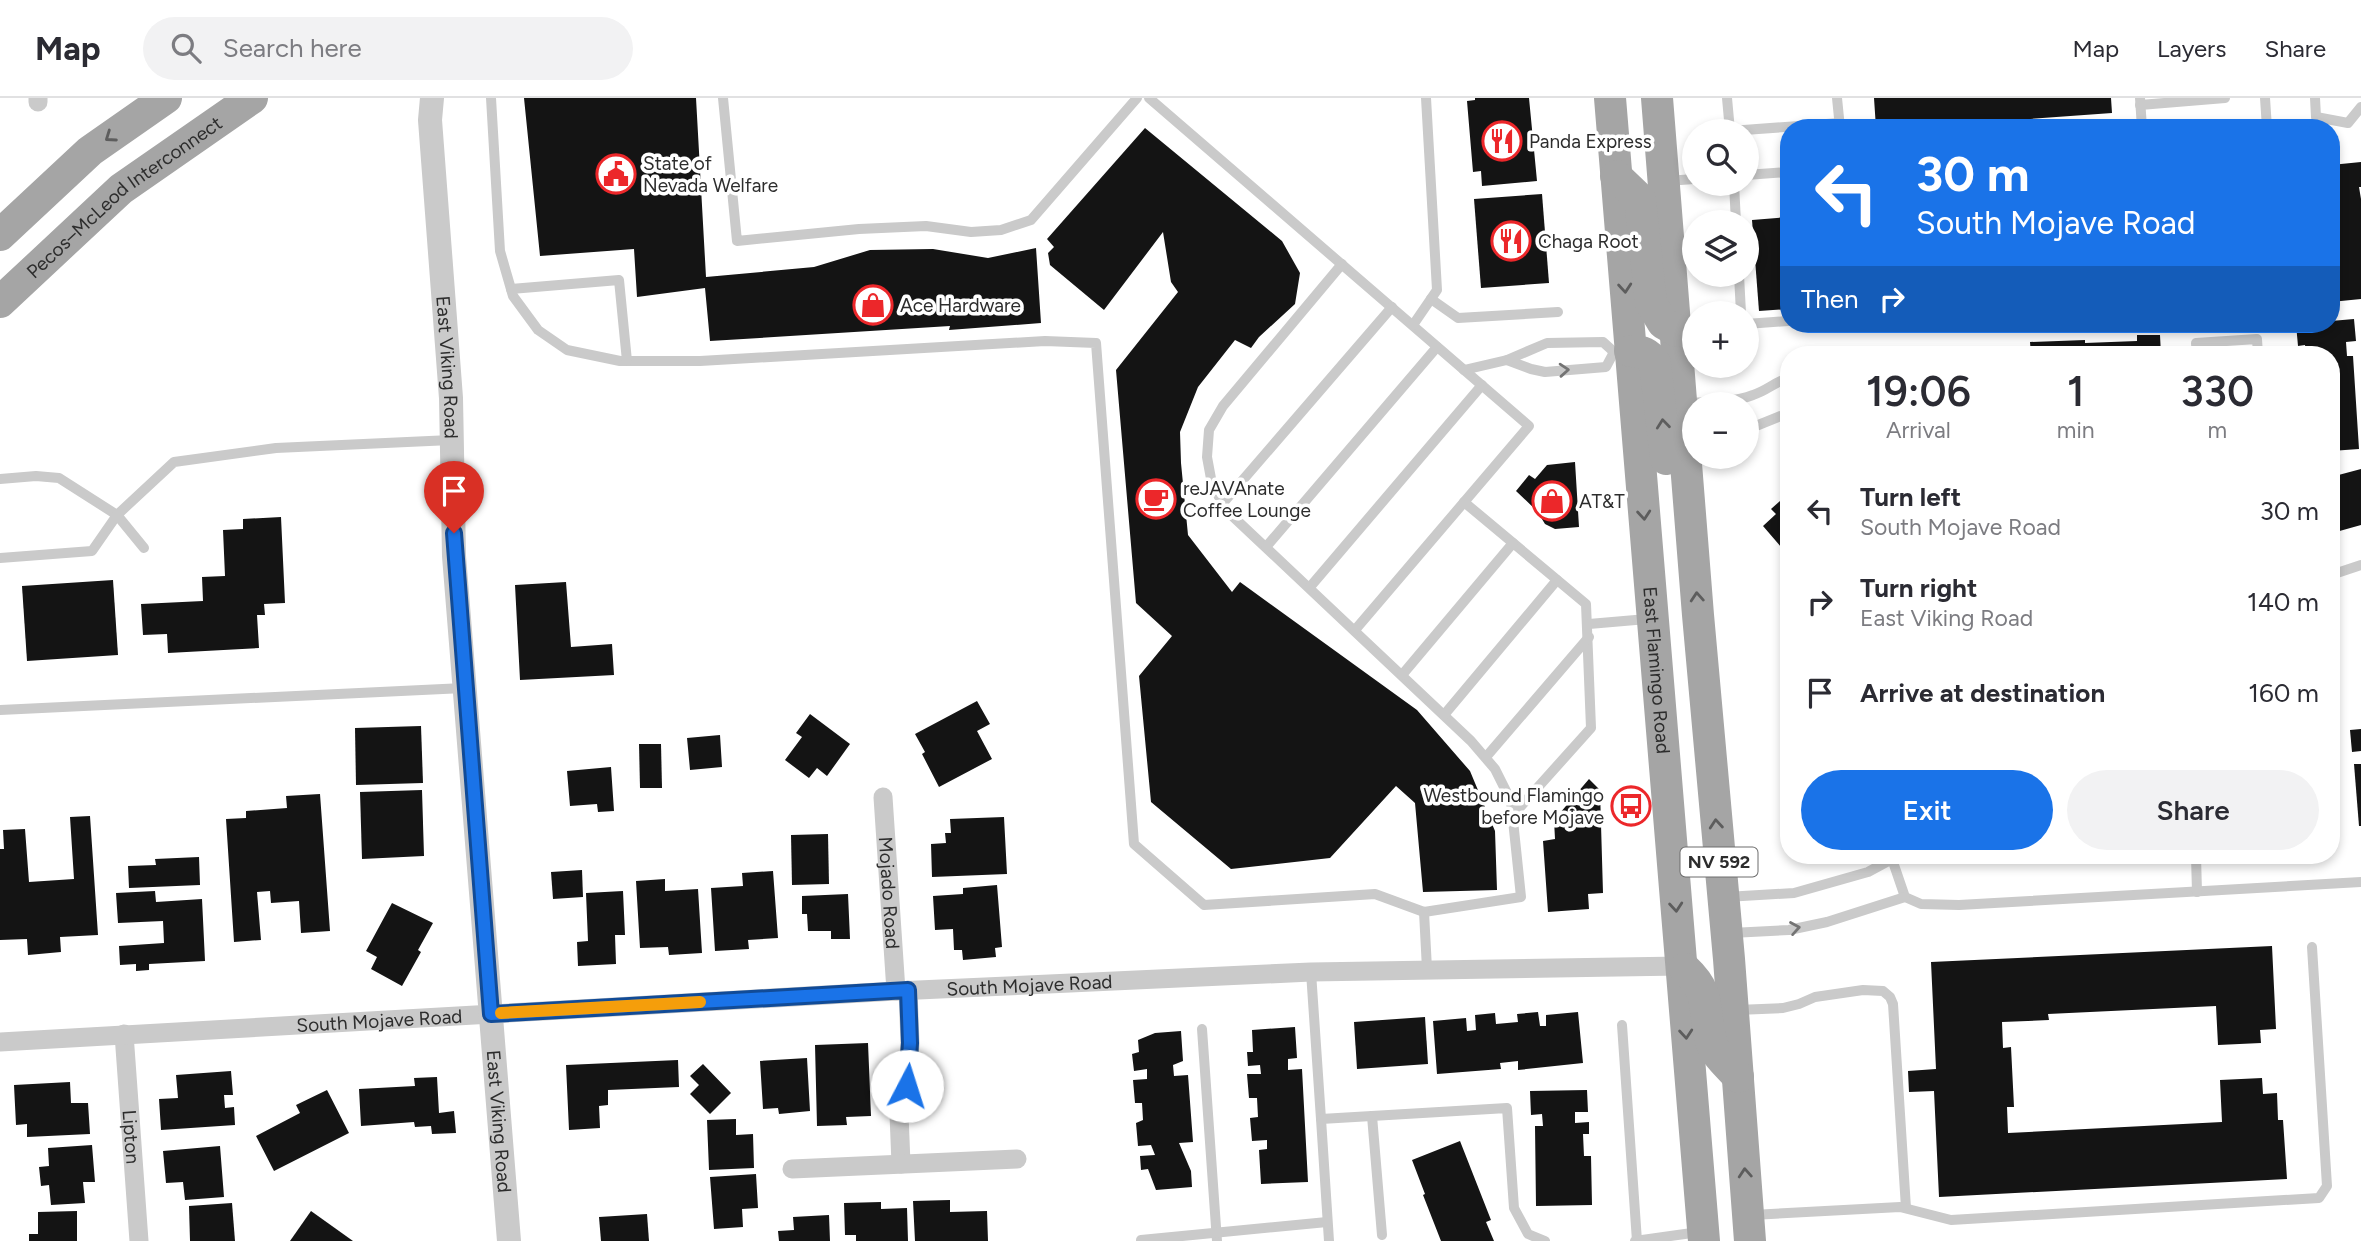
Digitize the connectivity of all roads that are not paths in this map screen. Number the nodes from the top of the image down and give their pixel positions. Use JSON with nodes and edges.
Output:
{"nodes":[{"id":1,"x":166,"y":98,"type":"edge"},
{"id":2,"x":252,"y":98,"type":"edge"},
{"id":3,"x":417,"y":98,"type":"edge"},
{"id":4,"x":491,"y":98,"type":"edge"},
{"id":5,"x":723,"y":98,"type":"edge"},
{"id":6,"x":1137,"y":98,"type":"edge"},
{"id":7,"x":1149,"y":98,"type":"edge"},
{"id":8,"x":1426,"y":98,"type":"edge"},
{"id":9,"x":1610,"y":98,"type":"edge"},
{"id":10,"x":1657,"y":98,"type":"edge"},
{"id":11,"x":1727,"y":98,"type":"edge"},
{"id":12,"x":1837,"y":98,"type":"edge"},
{"id":13,"x":2225,"y":98,"type":"edge"},
{"id":14,"x":2265,"y":98,"type":"edge"},
{"id":15,"x":2315,"y":98,"type":"edge"},
{"id":16,"x":2140,"y":102,"type":"edge"},
{"id":17,"x":2361,"y":107,"type":"edge"},
{"id":18,"x":431,"y":109,"type":"edge"},
{"id":19,"x":1729,"y":119,"type":"edge"},
{"id":20,"x":1839,"y":119,"type":"edge"},
{"id":21,"x":2266,"y":119,"type":"edge"},
{"id":22,"x":2329,"y":119,"type":"edge"},
{"id":23,"x":2340,"y":121,"type":"edge"},
{"id":24,"x":1780,"y":128,"type":"edge"},
{"id":25,"x":1759,"y":129,"type":"edge"},
{"id":26,"x":1780,"y":173,"type":"edge"},
{"id":27,"x":1759,"y":174,"type":"edge"},
{"id":28,"x":1616,"y":176,"type":"junction"},
{"id":29,"x":1679,"y":180,"type":"edge"},
{"id":30,"x":0,"y":234,"type":"edge"},
{"id":31,"x":1342,"y":264,"type":"junction"},
{"id":32,"x":512,"y":289,"type":"junction"},
{"id":33,"x":1431,"y":299,"type":"junction"},
{"id":34,"x":0,"y":302,"type":"edge"},
{"id":35,"x":1392,"y":307,"type":"junction"},
{"id":36,"x":1558,"y":312,"type":"dead end"},
{"id":37,"x":1780,"y":322,"type":"edge"},
{"id":38,"x":1759,"y":323,"type":"edge"},
{"id":39,"x":1413,"y":326,"type":"junction"},
{"id":40,"x":1681,"y":331,"type":"junction"},
{"id":41,"x":1437,"y":346,"type":"junction"},
{"id":42,"x":2196,"y":346,"type":"edge"},
{"id":43,"x":2257,"y":346,"type":"edge"},
{"id":44,"x":1622,"y":352,"type":"junction"},
{"id":45,"x":1507,"y":360,"type":"junction"},
{"id":46,"x":627,"y":361,"type":"junction"},
{"id":47,"x":1464,"y":370,"type":"junction"},
{"id":48,"x":1780,"y":381,"type":"edge"},
{"id":49,"x":1482,"y":385,"type":"junction"},
{"id":50,"x":1683,"y":392,"type":"edge"},
{"id":51,"x":1759,"y":393,"type":"edge"},
{"id":52,"x":1780,"y":416,"type":"edge"},
{"id":53,"x":1759,"y":425,"type":"edge"},
{"id":54,"x":452,"y":440,"type":"junction"},
{"id":55,"x":1689,"y":469,"type":"edge"},
{"id":56,"x":0,"y":479,"type":"edge"},
{"id":57,"x":1688,"y":483,"type":"junction"},
{"id":58,"x":1464,"y":502,"type":"junction"},
{"id":59,"x":1223,"y":503,"type":"junction"},
{"id":60,"x":117,"y":515,"type":"junction"},
{"id":61,"x":1513,"y":543,"type":"junction"},
{"id":62,"x":1266,"y":547,"type":"junction"},
{"id":63,"x":144,"y":548,"type":"dead end"},
{"id":64,"x":0,"y":558,"type":"edge"},
{"id":65,"x":2361,"y":565,"type":"edge"},
{"id":66,"x":2340,"y":572,"type":"edge"},
{"id":67,"x":1557,"y":580,"type":"junction"},
{"id":68,"x":1310,"y":587,"type":"junction"},
{"id":69,"x":1653,"y":619,"type":"junction"},
{"id":70,"x":1589,"y":624,"type":"junction"},
{"id":71,"x":1355,"y":630,"type":"junction"},
{"id":72,"x":1589,"y":637,"type":"junction"},
{"id":73,"x":1402,"y":675,"type":"junction"},
{"id":74,"x":465,"y":688,"type":"junction"},
{"id":75,"x":0,"y":710,"type":"edge"},
{"id":76,"x":1444,"y":715,"type":"junction"},
{"id":77,"x":1486,"y":757,"type":"junction"},
{"id":78,"x":883,"y":797,"type":"dead end"},
{"id":79,"x":1668,"y":810,"type":"junction"},
{"id":80,"x":1513,"y":815,"type":"junction"},
{"id":81,"x":1881,"y":864,"type":"edge"},
{"id":82,"x":1894,"y":864,"type":"edge"},
{"id":83,"x":2196,"y":864,"type":"edge"},
{"id":84,"x":2361,"y":882,"type":"edge"},
{"id":85,"x":2197,"y":892,"type":"junction"},
{"id":86,"x":1722,"y":897,"type":"junction"},
{"id":87,"x":1905,"y":897,"type":"junction"},
{"id":88,"x":1424,"y":912,"type":"junction"},
{"id":89,"x":1727,"y":933,"type":"junction"},
{"id":90,"x":2312,"y":947,"type":"dead end"},
{"id":91,"x":1681,"y":966,"type":"junction"},
{"id":92,"x":1427,"y":969,"type":"junction"},
{"id":93,"x":1311,"y":972,"type":"junction"},
{"id":94,"x":902,"y":991,"type":"junction"},
{"id":95,"x":1733,"y":1010,"type":"junction"},
{"id":96,"x":491,"y":1014,"type":"junction"},
{"id":97,"x":1622,"y":1025,"type":"dead end"},
{"id":98,"x":1202,"y":1029,"type":"dead end"},
{"id":99,"x":124,"y":1034,"type":"junction"},
{"id":100,"x":0,"y":1042,"type":"edge"},
{"id":101,"x":1738,"y":1077,"type":"junction"},
{"id":102,"x":1372,"y":1116,"type":"junction"},
{"id":103,"x":1321,"y":1119,"type":"junction"},
{"id":104,"x":1017,"y":1159,"type":"dead end"},
{"id":105,"x":901,"y":1164,"type":"junction"},
{"id":106,"x":792,"y":1169,"type":"dead end"},
{"id":107,"x":1906,"y":1208,"type":"junction"},
{"id":108,"x":1327,"y":1222,"type":"junction"},
{"id":109,"x":1749,"y":1228,"type":"edge"},
{"id":110,"x":1382,"y":1235,"type":"dead end"},
{"id":111,"x":1703,"y":1236,"type":"edge"},
{"id":112,"x":1217,"y":1237,"type":"edge"},
{"id":113,"x":1141,"y":1240,"type":"edge"},
{"id":114,"x":139,"y":1241,"type":"edge"},
{"id":115,"x":509,"y":1241,"type":"edge"},
{"id":116,"x":1329,"y":1241,"type":"edge"},
{"id":117,"x":1545,"y":1241,"type":"edge"},
{"id":118,"x":1636,"y":1241,"type":"edge"}],
"edges":[{"from":1,"to":30,"type":"main road","one_way":true},
{"from":2,"to":34,"type":"main road","name":"Pecos–McLeod Interconnect"},
{"from":3,"to":18,"type":"street","name":"East Viking Road"},
{"from":4,"to":32,"type":"lane"},
{"from":5,"to":6,"type":"lane"},
{"from":7,"to":31,"type":"lane"},
{"from":8,"to":33,"type":"lane"},
{"from":9,"to":28,"type":"main road","name":"East Flamingo Road","number":"NV 592"},
{"from":10,"to":29,"type":"main road","number":"NV 592"},
{"from":11,"to":19,"type":"lane"},
{"from":12,"to":20,"type":"lane"},
{"from":13,"to":16,"type":"lane"},
{"from":14,"to":21,"type":"lane"},
{"from":15,"to":22,"type":"lane"},
{"from":17,"to":23,"type":"lane"},
{"from":18,"to":54,"type":"street","name":"East Viking Road"},
{"from":24,"to":25,"type":"lane"},
{"from":26,"to":27,"type":"lane"},
{"from":28,"to":40,"type":"main road"},
{"from":28,"to":44,"type":"main road","name":"East Flamingo Road","number":"NV 592","one_way":true},
{"from":29,"to":40,"type":"main road","number":"NV 592"},
{"from":31,"to":35,"type":"lane"},
{"from":31,"to":59,"type":"lane"},
{"from":32,"to":46,"type":"lane"},
{"from":32,"to":46,"type":"lane"},
{"from":33,"to":36,"type":"lane"},
{"from":33,"to":39,"type":"lane"},
{"from":35,"to":39,"type":"lane"},
{"from":35,"to":59,"type":"lane"},
{"from":37,"to":38,"type":"lane"},
{"from":39,"to":41,"type":"lane"},
{"from":40,"to":50,"type":"main road","number":"NV 592"},
{"from":41,"to":47,"type":"lane"},
{"from":41,"to":62,"type":"lane"},
{"from":42,"to":43,"type":"lane"},
{"from":44,"to":45,"type":"lane"},
{"from":45,"to":44,"type":"lane","one_way":true},
{"from":57,"to":44,"type":"main road","one_way":true},
{"from":44,"to":69,"type":"main road","name":"East Flamingo Road","number":"NV 592","one_way":true},
{"from":45,"to":47,"type":"lane"},
{"from":46,"to":88,"type":"lane"},
{"from":47,"to":49,"type":"lane"},
{"from":48,"to":51,"type":"lane"},
{"from":49,"to":58,"type":"lane"},
{"from":49,"to":68,"type":"lane"},
{"from":52,"to":53,"type":"lane"},
{"from":54,"to":60,"type":"lane"},
{"from":54,"to":74,"type":"street","name":"East Viking Road"},
{"from":55,"to":57,"type":"main road","number":"NV 592"},
{"from":56,"to":60,"type":"lane"},
{"from":86,"to":57,"type":"main road","number":"NV 592","one_way":true},
{"from":58,"to":61,"type":"lane"},
{"from":58,"to":71,"type":"lane"},
{"from":59,"to":62,"type":"lane"},
{"from":60,"to":63,"type":"lane"},
{"from":60,"to":64,"type":"lane"},
{"from":61,"to":67,"type":"lane"},
{"from":61,"to":73,"type":"lane"},
{"from":62,"to":68,"type":"lane"},
{"from":65,"to":66,"type":"lane"},
{"from":67,"to":70,"type":"lane"},
{"from":67,"to":76,"type":"lane"},
{"from":68,"to":71,"type":"lane"},
{"from":69,"to":70,"type":"lane"},
{"from":69,"to":79,"type":"main road","name":"East Flamingo Road","number":"NV 592"},
{"from":70,"to":72,"type":"lane"},
{"from":71,"to":73,"type":"lane"},
{"from":72,"to":77,"type":"lane"},
{"from":72,"to":80,"type":"lane"},
{"from":73,"to":76,"type":"lane"},
{"from":74,"to":75,"type":"lane"},
{"from":74,"to":96,"type":"street","name":"East Viking Road"},
{"from":76,"to":77,"type":"lane"},
{"from":77,"to":80,"type":"lane"},
{"from":78,"to":94,"type":"street","name":"Mojado Road"},
{"from":79,"to":89,"type":"main road"},
{"from":79,"to":91,"type":"main road","name":"East Flamingo Road","number":"NV 592","one_way":true},
{"from":80,"to":88,"type":"lane"},
{"from":81,"to":86,"type":"lane"},
{"from":82,"to":87,"type":"lane"},
{"from":83,"to":85,"type":"lane"},
{"from":84,"to":85,"type":"lane"},
{"from":85,"to":87,"type":"lane"},
{"from":86,"to":89,"type":"main road","number":"NV 592"},
{"from":89,"to":87,"type":"lane","one_way":true},
{"from":88,"to":92,"type":"lane"},
{"from":89,"to":95,"type":"main road","number":"NV 592"},
{"from":90,"to":107,"type":"lane"},
{"from":91,"to":92,"type":"street","name":"South Mojave Road"},
{"from":91,"to":101,"type":"main road"},
{"from":91,"to":111,"type":"main road","name":"East Flamingo Road","number":"NV 592","one_way":true},
{"from":92,"to":93,"type":"street","name":"South Mojave Road"},
{"from":93,"to":94,"type":"street","name":"South Mojave Road"},
{"from":93,"to":103,"type":"lane"},
{"from":94,"to":96,"type":"street","name":"South Mojave Road"},
{"from":94,"to":105,"type":"street","name":"Mojado Road"},
{"from":95,"to":101,"type":"main road","number":"NV 592"},
{"from":95,"to":107,"type":"lane"},
{"from":96,"to":99,"type":"street","name":"South Mojave Road"},
{"from":96,"to":115,"type":"street","name":"East Viking Road"},
{"from":97,"to":118,"type":"lane"},
{"from":98,"to":112,"type":"lane"},
{"from":99,"to":100,"type":"street","name":"South Mojave Road"},
{"from":99,"to":114,"type":"street","name":"Lipton"},
{"from":109,"to":101,"type":"main road","number":"NV 592","one_way":true},
{"from":102,"to":103,"type":"lane"},
{"from":102,"to":110,"type":"lane"},
{"from":102,"to":117,"type":"lane"},
{"from":103,"to":108,"type":"lane"},
{"from":104,"to":105,"type":"street"},
{"from":105,"to":106,"type":"street"},
{"from":107,"to":109,"type":"lane"},
{"from":108,"to":112,"type":"lane"},
{"from":108,"to":116,"type":"lane"},
{"from":111,"to":118,"type":"lane"},
{"from":112,"to":113,"type":"lane"}]}
